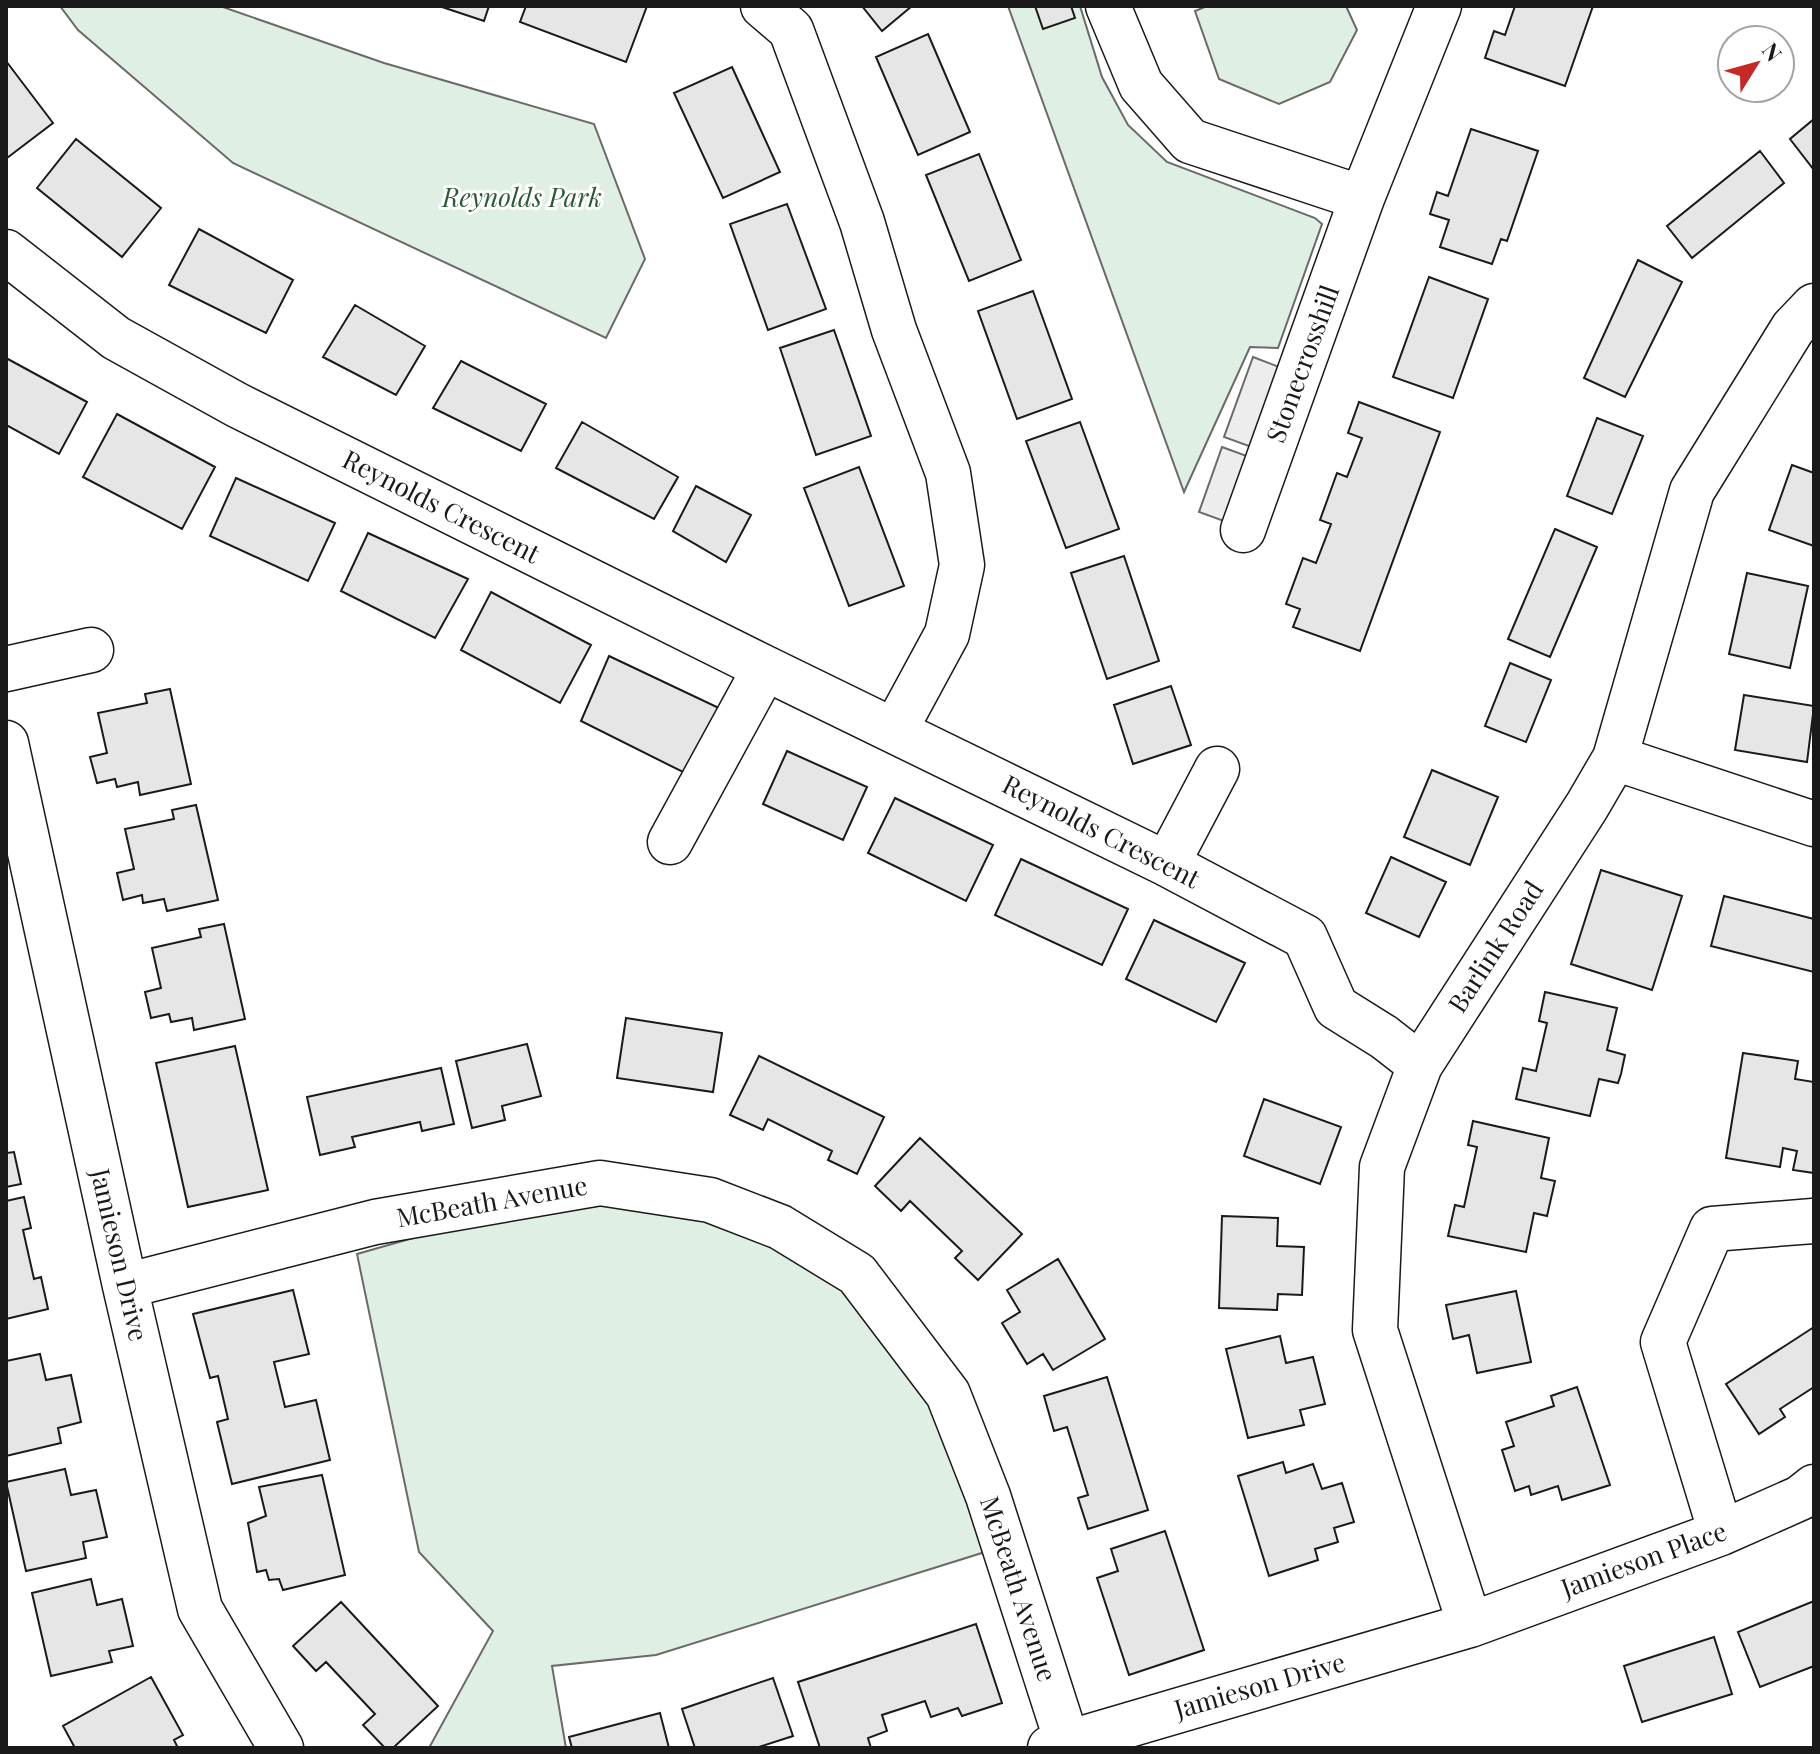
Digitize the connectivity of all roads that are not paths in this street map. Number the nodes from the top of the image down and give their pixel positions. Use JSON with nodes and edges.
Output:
{"nodes":[{"id":1,"x":763,"y":6,"type":"edge"},
{"id":2,"x":1108,"y":6,"type":"edge"},
{"id":3,"x":1439,"y":6,"type":"edge"},
{"id":4,"x":1362,"y":198,"type":"junction"},
{"id":5,"x":6,"y":252,"type":"edge"},
{"id":6,"x":1814,"y":306,"type":"edge"},
{"id":7,"x":1243,"y":530,"type":"dead end"},
{"id":8,"x":91,"y":650,"type":"dead end"},
{"id":9,"x":765,"y":668,"type":"junction"},
{"id":10,"x":6,"y":669,"type":"edge"},
{"id":11,"x":895,"y":730,"type":"junction"},
{"id":12,"x":6,"y":743,"type":"edge"},
{"id":13,"x":1615,"y":758,"type":"junction"},
{"id":14,"x":1217,"y":769,"type":"dead end"},
{"id":15,"x":1814,"y":824,"type":"edge"},
{"id":16,"x":670,"y":842,"type":"dead end"},
{"id":17,"x":1167,"y":864,"type":"junction"},
{"id":18,"x":1420,"y":1065,"type":"junction"},
{"id":19,"x":1813,"y":1221,"type":"edge"},
{"id":20,"x":125,"y":1286,"type":"junction"},
{"id":21,"x":1814,"y":1487,"type":"edge"},
{"id":22,"x":1721,"y":1533,"type":"junction"},
{"id":23,"x":1470,"y":1625,"type":"junction"},
{"id":24,"x":1058,"y":1745,"type":"edge"},
{"id":25,"x":281,"y":1748,"type":"edge"}],
"edges":[{"from":1,"to":11,"type":"street"},
{"from":2,"to":4,"type":"street"},
{"from":3,"to":4,"type":"street","name":"Stonecrosshill"},
{"from":4,"to":7,"type":"street","name":"Stonecrosshill"},
{"from":5,"to":9,"type":"street","name":"Reynolds Crescent"},
{"from":6,"to":13,"type":"street","name":"Barlink Road"},
{"from":8,"to":10,"type":"street"},
{"from":9,"to":11,"type":"street","name":"Reynolds Crescent"},
{"from":9,"to":16,"type":"street"},
{"from":11,"to":17,"type":"street","name":"Reynolds Crescent"},
{"from":12,"to":20,"type":"street","name":"Jamieson Drive"},
{"from":13,"to":15,"type":"street"},
{"from":13,"to":18,"type":"street","name":"Barlink Road"},
{"from":14,"to":17,"type":"street"},
{"from":17,"to":18,"type":"street","name":"Reynolds Crescent"},
{"from":18,"to":23,"type":"street","name":"Barlink Road"},
{"from":19,"to":22,"type":"street"},
{"from":20,"to":24,"type":"street","name":"McBeath Avenue"},
{"from":20,"to":25,"type":"street","name":"Jamieson Drive"},
{"from":21,"to":22,"type":"street","name":"Jamieson Place"},
{"from":22,"to":23,"type":"street","name":"Jamieson Place"},
{"from":23,"to":24,"type":"street","name":"Jamieson Drive"}]}
